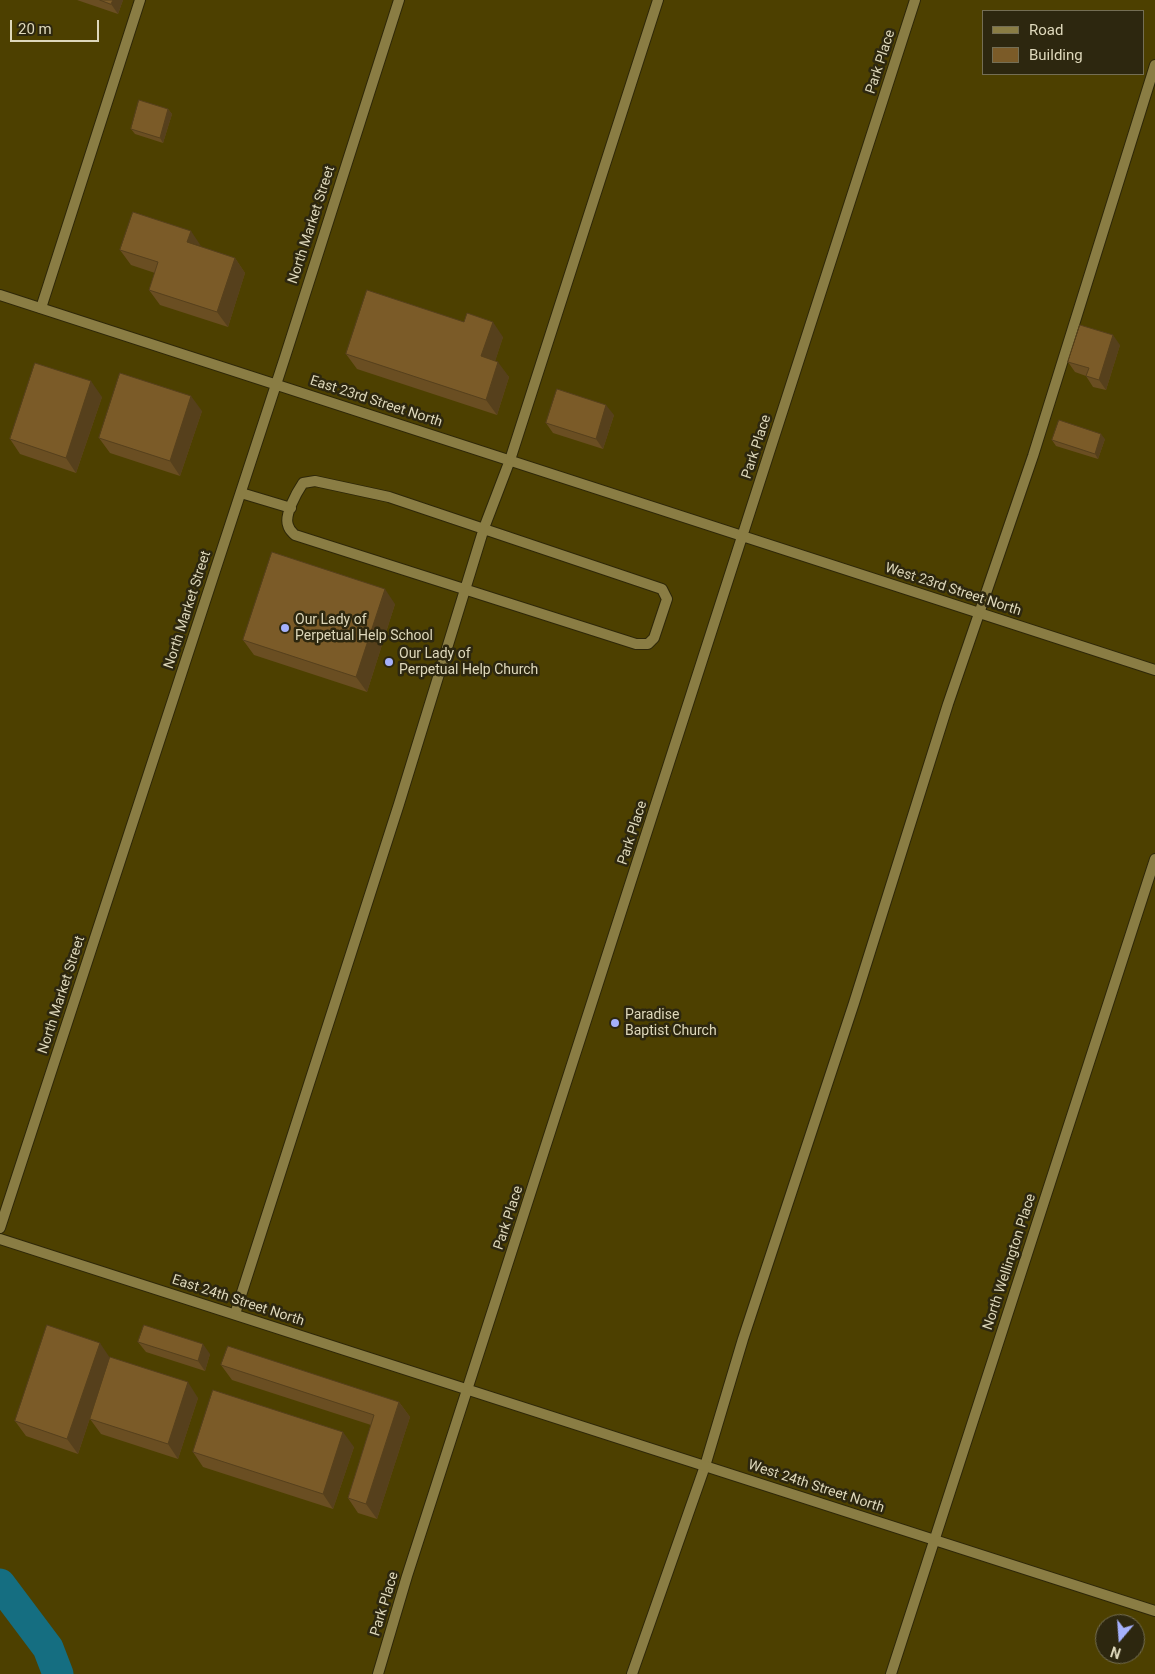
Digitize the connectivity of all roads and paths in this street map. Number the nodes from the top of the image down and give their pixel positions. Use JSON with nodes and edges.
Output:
{"nodes":[{"id":1,"x":140,"y":0,"type":"edge"},
{"id":2,"x":399,"y":0,"type":"edge"},
{"id":3,"x":658,"y":0,"type":"edge"},
{"id":4,"x":915,"y":0,"type":"edge"},
{"id":5,"x":1155,"y":64,"type":"edge"},
{"id":6,"x":0,"y":294,"type":"edge"},
{"id":7,"x":41,"y":308,"type":"junction"},
{"id":8,"x":276,"y":384,"type":"junction"},
{"id":9,"x":510,"y":460,"type":"junction"},
{"id":10,"x":240,"y":493,"type":"junction"},
{"id":11,"x":291,"y":508,"type":"junction"},
{"id":12,"x":484,"y":528,"type":"junction"},
{"id":13,"x":743,"y":536,"type":"junction"},
{"id":14,"x":465,"y":589,"type":"junction"},
{"id":15,"x":979,"y":613,"type":"junction"},
{"id":16,"x":1155,"y":670,"type":"edge"},
{"id":17,"x":1155,"y":859,"type":"edge"},
{"id":18,"x":0,"y":1228,"type":"edge"},
{"id":19,"x":0,"y":1239,"type":"edge"},
{"id":20,"x":235,"y":1314,"type":"junction"},
{"id":21,"x":468,"y":1389,"type":"junction"},
{"id":22,"x":705,"y":1466,"type":"junction"},
{"id":23,"x":935,"y":1540,"type":"junction"},
{"id":24,"x":1155,"y":1611,"type":"edge"},
{"id":25,"x":378,"y":1674,"type":"edge"},
{"id":26,"x":632,"y":1674,"type":"edge"},
{"id":27,"x":891,"y":1674,"type":"edge"}],
"edges":[{"from":1,"to":7,"type":"street"},
{"from":2,"to":8,"type":"street","name":"North Market Street"},
{"from":3,"to":9,"type":"street"},
{"from":4,"to":13,"type":"street","name":"Park Place"},
{"from":5,"to":15,"type":"street"},
{"from":6,"to":7,"type":"street","name":"East 23rd Street North"},
{"from":7,"to":8,"type":"street","name":"East 23rd Street North"},
{"from":8,"to":9,"type":"street","name":"East 23rd Street North"},
{"from":8,"to":10,"type":"street","name":"North Market Street"},
{"from":9,"to":12,"type":"street"},
{"from":9,"to":13,"type":"street","name":"East 23rd Street North"},
{"from":10,"to":11,"type":"street"},
{"from":10,"to":18,"type":"street","name":"North Market Street"},
{"from":11,"to":12,"type":"street"},
{"from":11,"to":14,"type":"street"},
{"from":12,"to":14,"type":"street"},
{"from":12,"to":14,"type":"street"},
{"from":13,"to":15,"type":"street","name":"West 23rd Street North"},
{"from":13,"to":21,"type":"street","name":"Park Place"},
{"from":14,"to":20,"type":"street"},
{"from":15,"to":16,"type":"street","name":"West 23rd Street North"},
{"from":15,"to":22,"type":"street"},
{"from":17,"to":23,"type":"street","name":"North Wellington Place"},
{"from":19,"to":20,"type":"street","name":"East 24th Street North"},
{"from":20,"to":21,"type":"street","name":"East 24th Street North"},
{"from":21,"to":22,"type":"street","name":"West 24th Street North"},
{"from":21,"to":25,"type":"street","name":"Park Place"},
{"from":22,"to":23,"type":"street","name":"West 24th Street North"},
{"from":22,"to":26,"type":"street"},
{"from":23,"to":24,"type":"street","name":"West 24th Street North"},
{"from":23,"to":27,"type":"street","name":"North Wellington Place"}]}
